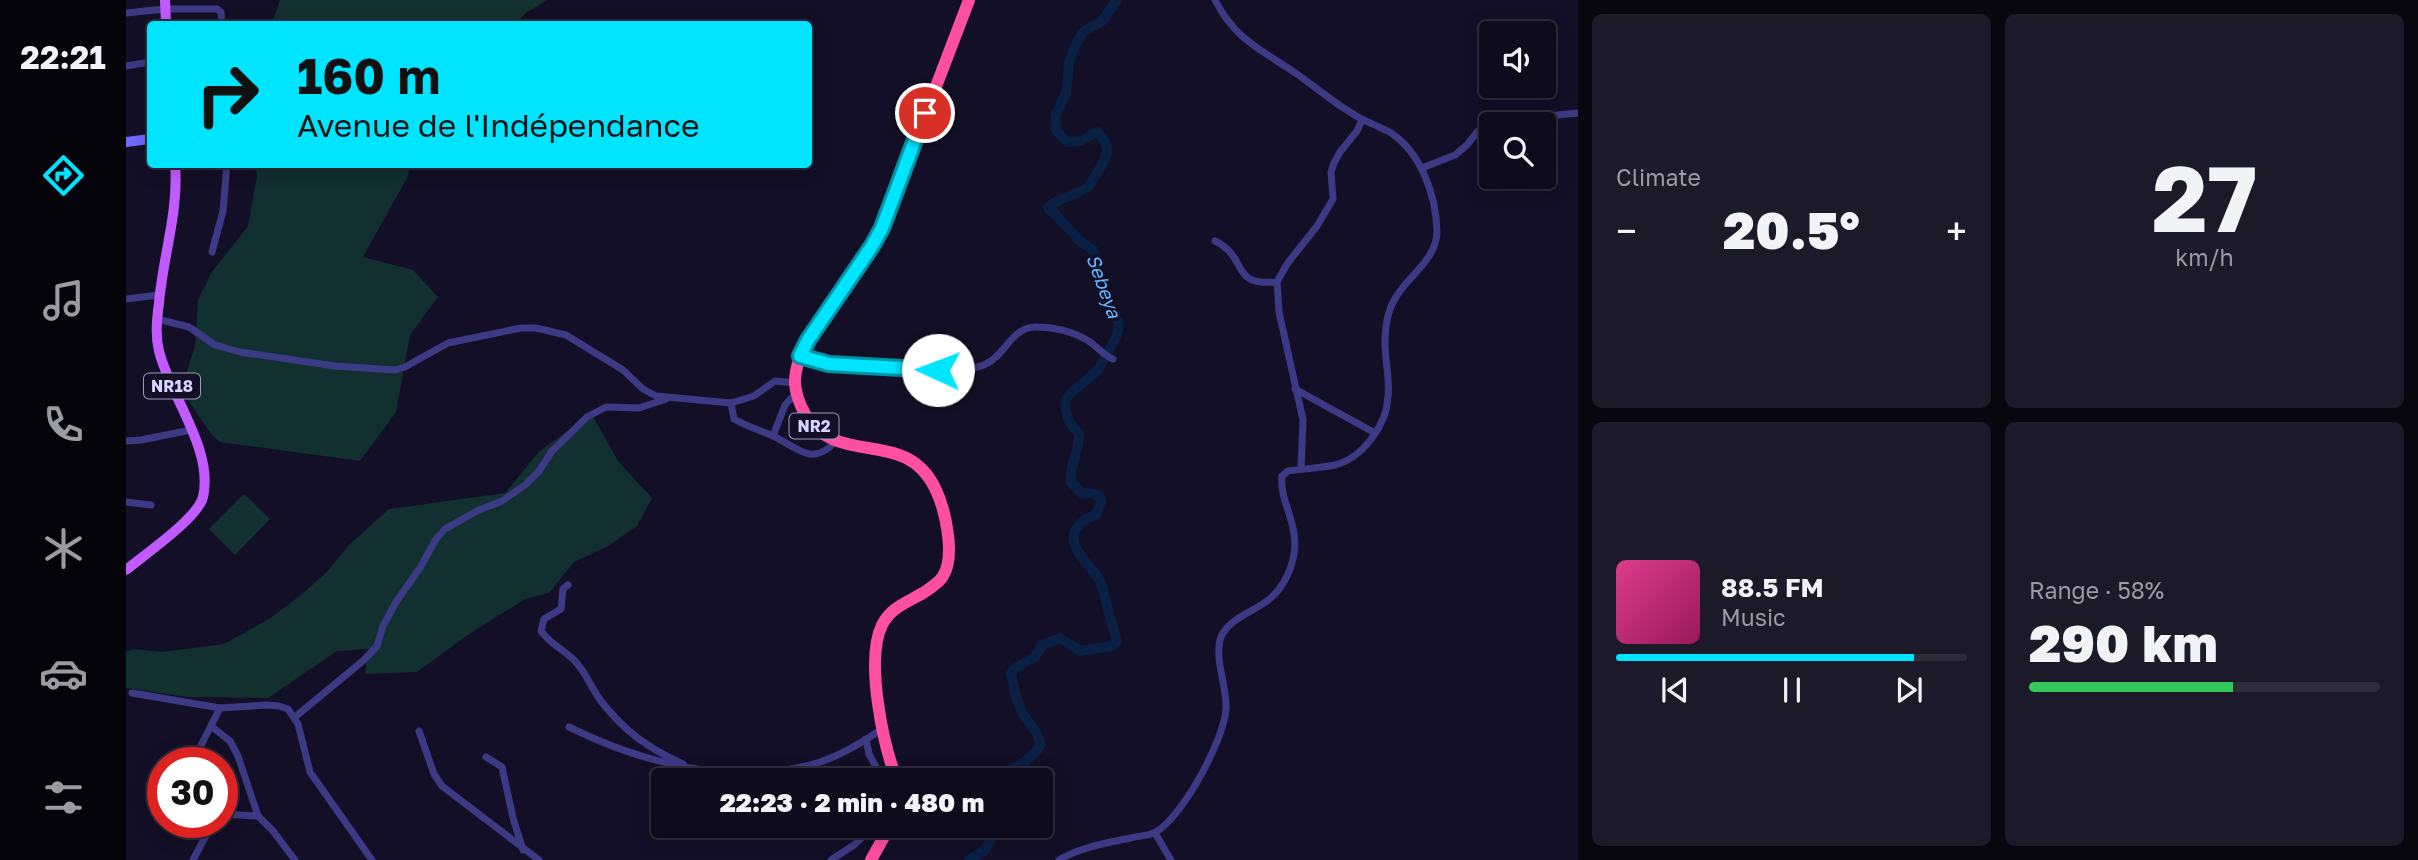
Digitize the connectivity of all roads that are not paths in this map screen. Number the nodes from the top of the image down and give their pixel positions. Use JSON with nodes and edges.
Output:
{"nodes":[{"id":1,"x":969,"y":0,"type":"edge"},
{"id":2,"x":1215,"y":0,"type":"edge"},
{"id":3,"x":165,"y":5,"type":"edge"},
{"id":4,"x":126,"y":13,"type":"edge"},
{"id":5,"x":222,"y":21,"type":"edge"},
{"id":6,"x":147,"y":62,"type":"edge"},
{"id":7,"x":126,"y":66,"type":"edge"},
{"id":8,"x":1578,"y":113,"type":"edge"},
{"id":9,"x":1362,"y":120,"type":"junction"},
{"id":10,"x":147,"y":139,"type":"edge"},
{"id":11,"x":126,"y":142,"type":"edge"},
{"id":12,"x":175,"y":168,"type":"edge"},
{"id":13,"x":227,"y":168,"type":"edge"},
{"id":14,"x":1422,"y":168,"type":"junction"},
{"id":15,"x":1215,"y":241,"type":"dead end"},
{"id":16,"x":212,"y":252,"type":"dead end"},
{"id":17,"x":1277,"y":282,"type":"junction"},
{"id":18,"x":159,"y":295,"type":"junction"},
{"id":19,"x":126,"y":299,"type":"edge"},
{"id":20,"x":157,"y":318,"type":"junction"},
{"id":21,"x":800,"y":356,"type":"junction"},
{"id":22,"x":1108,"y":357,"type":"dead end"},
{"id":23,"x":796,"y":388,"type":"junction"},
{"id":24,"x":1295,"y":389,"type":"junction"},
{"id":25,"x":667,"y":399,"type":"junction"},
{"id":26,"x":731,"y":404,"type":"junction"},
{"id":27,"x":191,"y":430,"type":"junction"},
{"id":28,"x":1375,"y":433,"type":"junction"},
{"id":29,"x":773,"y":436,"type":"junction"},
{"id":30,"x":126,"y":441,"type":"edge"},
{"id":31,"x":835,"y":442,"type":"junction"},
{"id":32,"x":1301,"y":469,"type":"junction"},
{"id":33,"x":126,"y":502,"type":"edge"},
{"id":34,"x":151,"y":505,"type":"dead end"},
{"id":35,"x":126,"y":570,"type":"edge"},
{"id":36,"x":568,"y":585,"type":"dead end"},
{"id":37,"x":132,"y":693,"type":"dead end"},
{"id":38,"x":220,"y":708,"type":"junction"},
{"id":39,"x":295,"y":718,"type":"junction"},
{"id":40,"x":212,"y":726,"type":"junction"},
{"id":41,"x":569,"y":727,"type":"dead end"},
{"id":42,"x":881,"y":730,"type":"junction"},
{"id":43,"x":419,"y":731,"type":"dead end"},
{"id":44,"x":866,"y":739,"type":"junction"},
{"id":45,"x":201,"y":747,"type":"edge"},
{"id":46,"x":486,"y":757,"type":"dead end"},
{"id":47,"x":689,"y":768,"type":"edge"},
{"id":48,"x":692,"y":768,"type":"edge"},
{"id":49,"x":785,"y":768,"type":"edge"},
{"id":50,"x":877,"y":768,"type":"edge"},
{"id":51,"x":893,"y":768,"type":"edge"},
{"id":52,"x":238,"y":815,"type":"edge"},
{"id":53,"x":258,"y":816,"type":"junction"},
{"id":54,"x":1155,"y":833,"type":"junction"},
{"id":55,"x":205,"y":838,"type":"edge"},
{"id":56,"x":863,"y":838,"type":"edge"},
{"id":57,"x":883,"y":838,"type":"edge"},
{"id":58,"x":524,"y":850,"type":"junction"},
{"id":59,"x":193,"y":860,"type":"edge"},
{"id":60,"x":295,"y":860,"type":"edge"},
{"id":61,"x":372,"y":860,"type":"edge"},
{"id":62,"x":539,"y":860,"type":"edge"},
{"id":63,"x":831,"y":860,"type":"edge"},
{"id":64,"x":871,"y":860,"type":"edge"},
{"id":65,"x":1059,"y":860,"type":"edge"},
{"id":66,"x":1171,"y":860,"type":"edge"}],
"edges":[{"from":1,"to":21,"type":"highway"},
{"from":2,"to":9,"type":"street"},
{"from":3,"to":4,"type":"street"},
{"from":3,"to":5,"type":"street"},
{"from":6,"to":7,"type":"street"},
{"from":8,"to":14,"type":"street"},
{"from":9,"to":14,"type":"street"},
{"from":9,"to":17,"type":"street"},
{"from":10,"to":11,"type":"street"},
{"from":12,"to":18,"type":"main road","number":"NR18"},
{"from":13,"to":16,"type":"street"},
{"from":14,"to":28,"type":"street"},
{"from":15,"to":17,"type":"street"},
{"from":17,"to":24,"type":"street"},
{"from":18,"to":19,"type":"street"},
{"from":18,"to":20,"type":"main road","number":"NR18"},
{"from":20,"to":25,"type":"street"},
{"from":20,"to":27,"type":"main road","number":"NR18"},
{"from":21,"to":22,"type":"street"},
{"from":21,"to":23,"type":"highway"},
{"from":23,"to":26,"type":"street"},
{"from":23,"to":29,"type":"street"},
{"from":23,"to":31,"type":"highway","number":"NR2"},
{"from":24,"to":28,"type":"street"},
{"from":24,"to":32,"type":"street"},
{"from":25,"to":26,"type":"street"},
{"from":25,"to":39,"type":"street"},
{"from":26,"to":29,"type":"street"},
{"from":27,"to":30,"type":"street"},
{"from":27,"to":35,"type":"main road","number":"NR18"},
{"from":28,"to":32,"type":"street"},
{"from":29,"to":31,"type":"street"},
{"from":31,"to":42,"type":"highway","number":"NR2"},
{"from":32,"to":54,"type":"street"},
{"from":33,"to":34,"type":"street"},
{"from":36,"to":48,"type":"street"},
{"from":37,"to":38,"type":"street"},
{"from":38,"to":39,"type":"street"},
{"from":38,"to":40,"type":"street"},
{"from":39,"to":61,"type":"street"},
{"from":40,"to":45,"type":"street"},
{"from":40,"to":53,"type":"street"},
{"from":41,"to":47,"type":"street"},
{"from":42,"to":44,"type":"street"},
{"from":42,"to":51,"type":"highway","number":"NR2"},
{"from":43,"to":58,"type":"street"},
{"from":44,"to":49,"type":"street"},
{"from":44,"to":50,"type":"street"},
{"from":46,"to":58,"type":"street"},
{"from":52,"to":53,"type":"street"},
{"from":53,"to":60,"type":"street"},
{"from":54,"to":65,"type":"street"},
{"from":54,"to":66,"type":"street"},
{"from":55,"to":59,"type":"street"},
{"from":56,"to":63,"type":"street"},
{"from":57,"to":64,"type":"highway"},
{"from":58,"to":62,"type":"street"}]}
